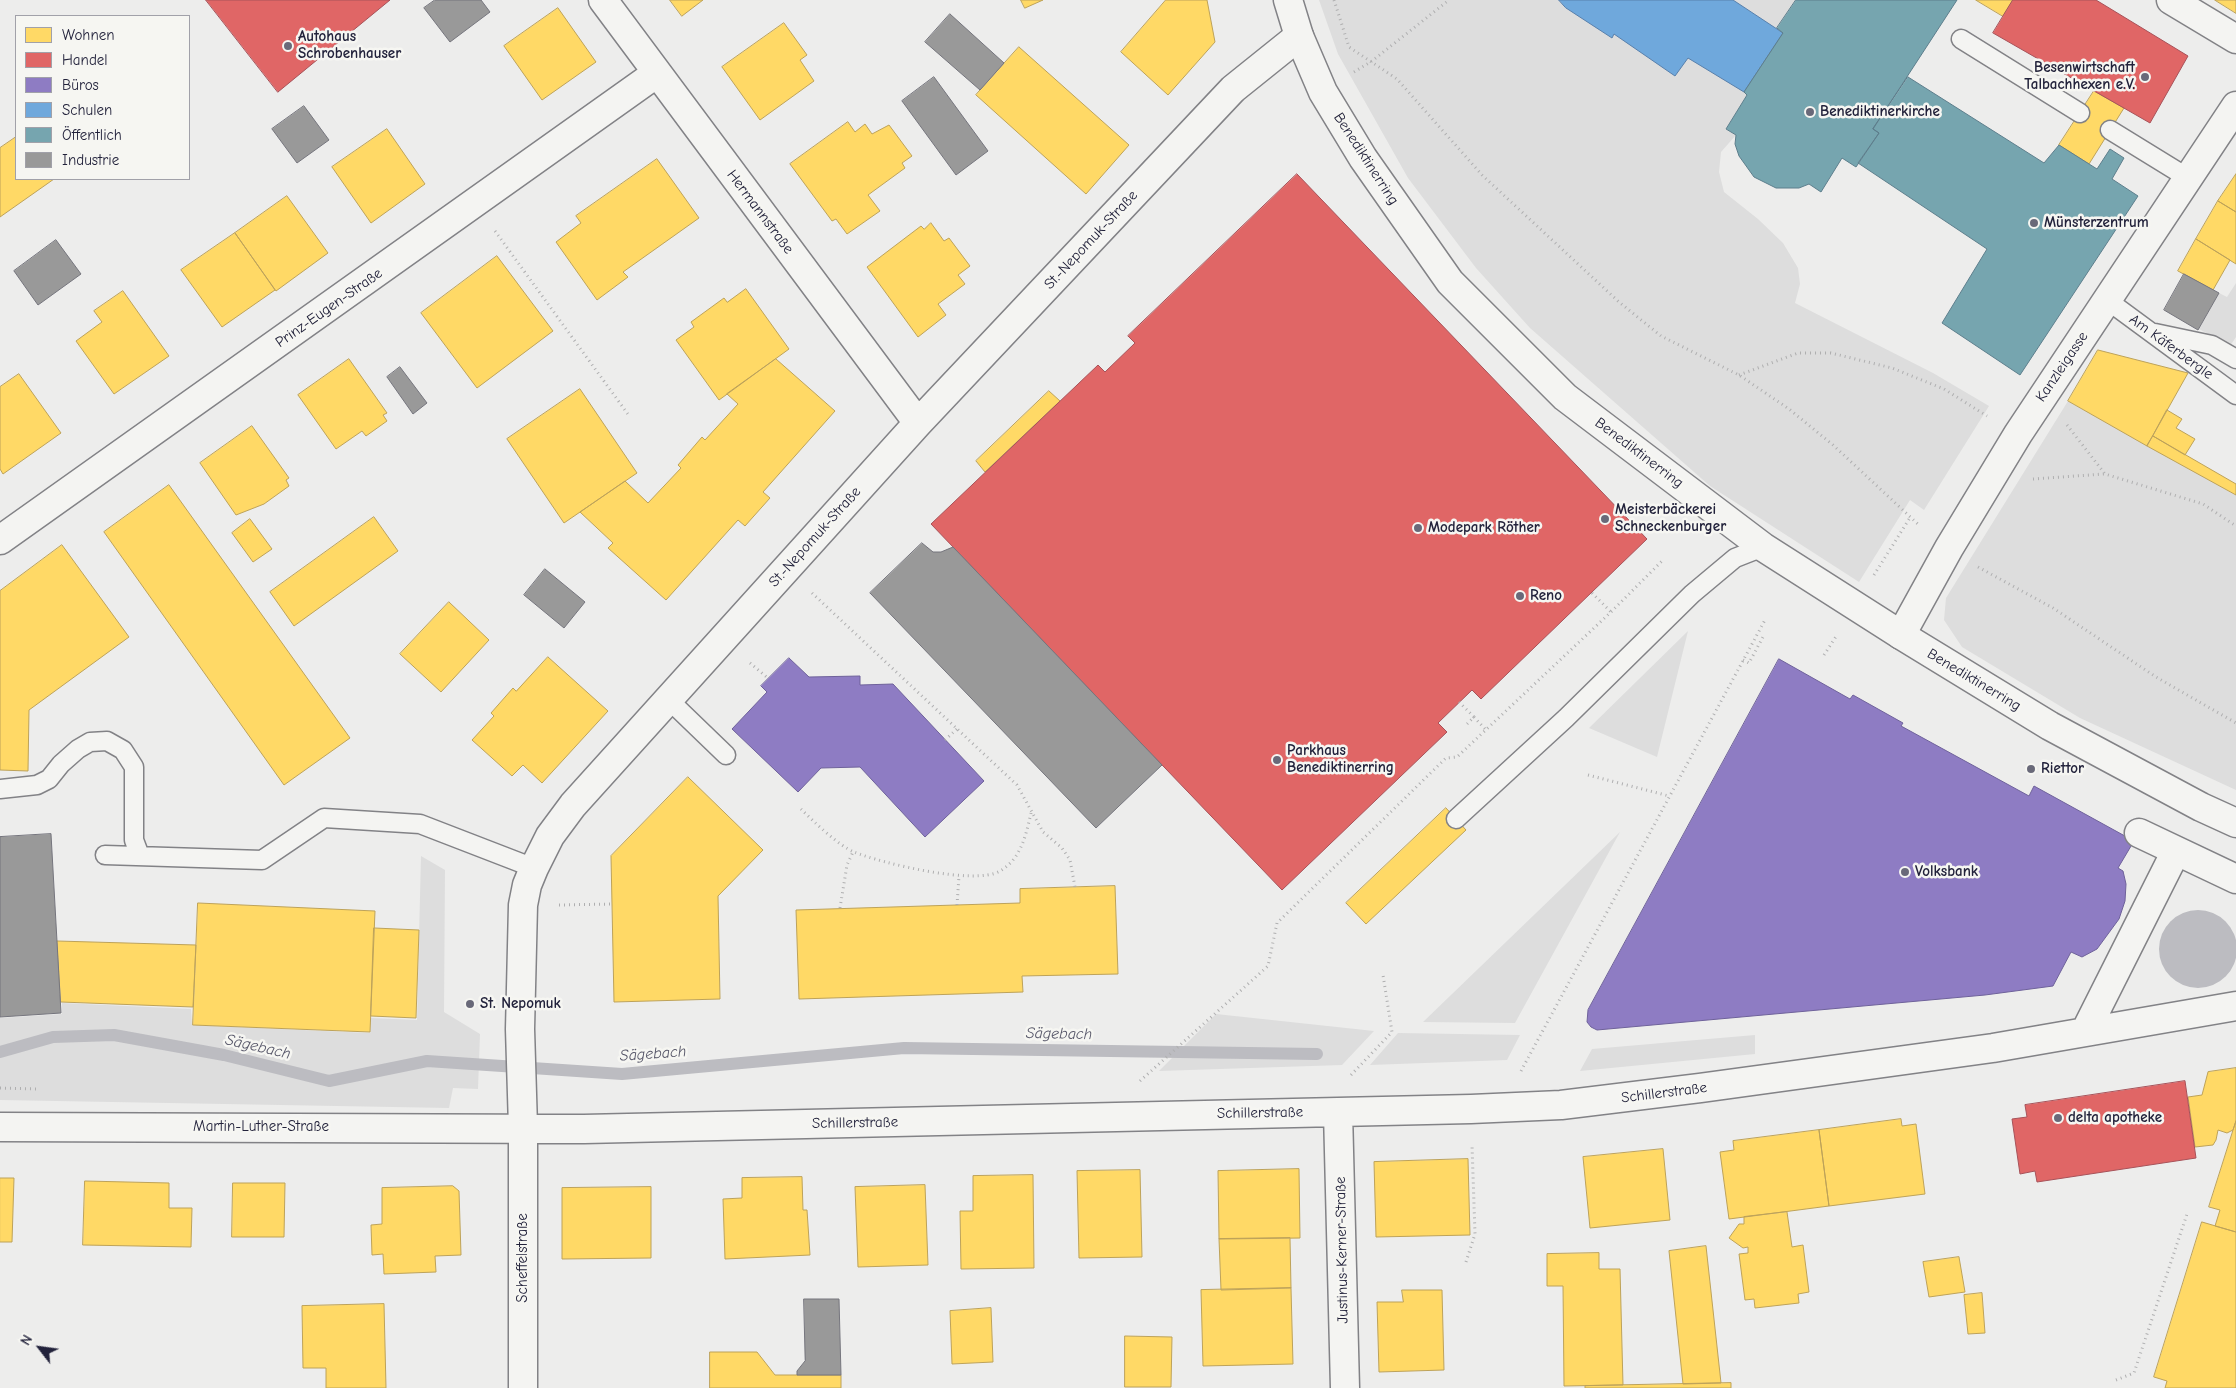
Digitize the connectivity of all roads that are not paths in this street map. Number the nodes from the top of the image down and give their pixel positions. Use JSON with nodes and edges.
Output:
{"nodes":[{"id":1,"x":603,"y":0,"type":"edge"},
{"id":2,"x":1288,"y":0,"type":"edge"},
{"id":3,"x":2171,"y":0,"type":"edge"},
{"id":4,"x":1299,"y":36,"type":"junction"},
{"id":5,"x":1961,"y":39,"type":"dead end"},
{"id":6,"x":2236,"y":39,"type":"edge"},
{"id":7,"x":657,"y":74,"type":"junction"},
{"id":8,"x":2236,"y":106,"type":"edge"},
{"id":9,"x":2080,"y":113,"type":"dead end"},
{"id":10,"x":2110,"y":130,"type":"dead end"},
{"id":11,"x":2188,"y":178,"type":"junction"},
{"id":12,"x":2107,"y":300,"type":"junction"},
{"id":13,"x":2150,"y":332,"type":"junction"},
{"id":14,"x":2236,"y":359,"type":"edge"},
{"id":15,"x":2236,"y":394,"type":"edge"},
{"id":16,"x":918,"y":423,"type":"junction"},
{"id":17,"x":0,"y":540,"type":"edge"},
{"id":18,"x":1762,"y":547,"type":"junction"},
{"id":19,"x":1901,"y":636,"type":"junction"},
{"id":20,"x":669,"y":700,"type":"junction"},
{"id":21,"x":726,"y":755,"type":"dead end"},
{"id":22,"x":0,"y":789,"type":"edge"},
{"id":23,"x":1456,"y":819,"type":"dead end"},
{"id":24,"x":2236,"y":823,"type":"edge"},
{"id":25,"x":2139,"y":833,"type":"dead end"},
{"id":26,"x":2176,"y":851,"type":"junction"},
{"id":27,"x":105,"y":855,"type":"dead end"},
{"id":28,"x":140,"y":856,"type":"junction"},
{"id":29,"x":534,"y":868,"type":"junction"},
{"id":30,"x":2236,"y":879,"type":"edge"},
{"id":31,"x":2236,"y":1006,"type":"edge"},
{"id":32,"x":2085,"y":1032,"type":"junction"},
{"id":33,"x":1338,"y":1112,"type":"junction"},
{"id":34,"x":0,"y":1127,"type":"edge"},
{"id":35,"x":523,"y":1127,"type":"junction"},
{"id":36,"x":524,"y":1388,"type":"edge"},
{"id":37,"x":1345,"y":1388,"type":"edge"}],
"edges":[{"from":1,"to":7,"type":"street","name":"Hermannstraße"},
{"from":2,"to":4,"type":"street","name":"Benediktinerring"},
{"from":3,"to":6,"type":"street"},
{"from":4,"to":16,"type":"street","name":"St.-Nepomuk-Straße"},
{"from":4,"to":18,"type":"street","name":"Benediktinerring"},
{"from":5,"to":9,"type":"lane"},
{"from":7,"to":16,"type":"street","name":"Hermannstraße"},
{"from":7,"to":17,"type":"street","name":"Prinz-Eugen-Straße"},
{"from":8,"to":11,"type":"street","name":"Kanzleigasse"},
{"from":10,"to":11,"type":"lane"},
{"from":11,"to":12,"type":"street","name":"Kanzleigasse"},
{"from":12,"to":13,"type":"lane","name":"Am Käferbergle"},
{"from":12,"to":19,"type":"street","name":"Kanzleigasse"},
{"from":13,"to":14,"type":"lane"},
{"from":13,"to":15,"type":"lane","name":"Am Käferbergle"},
{"from":16,"to":20,"type":"street","name":"St.-Nepomuk-Straße"},
{"from":18,"to":19,"type":"street","name":"Benediktinerring"},
{"from":18,"to":23,"type":"lane"},
{"from":19,"to":24,"type":"street","name":"Benediktinerring"},
{"from":20,"to":21,"type":"lane"},
{"from":20,"to":29,"type":"street","name":"St.-Nepomuk-Straße"},
{"from":22,"to":28,"type":"lane"},
{"from":25,"to":26,"type":"street"},
{"from":26,"to":30,"type":"street"},
{"from":26,"to":32,"type":"street"},
{"from":27,"to":28,"type":"lane"},
{"from":28,"to":29,"type":"lane"},
{"from":29,"to":35,"type":"street","name":"St.-Nepomuk-Straße"},
{"from":31,"to":32,"type":"street","name":"Schillerstraße"},
{"from":32,"to":33,"type":"street","name":"Schillerstraße"},
{"from":33,"to":35,"type":"street","name":"Schillerstraße"},
{"from":33,"to":37,"type":"street","name":"Justinus-Kerner-Straße"},
{"from":34,"to":35,"type":"street","name":"Martin-Luther-Straße"},
{"from":35,"to":36,"type":"street","name":"Scheffelstraße"}]}
